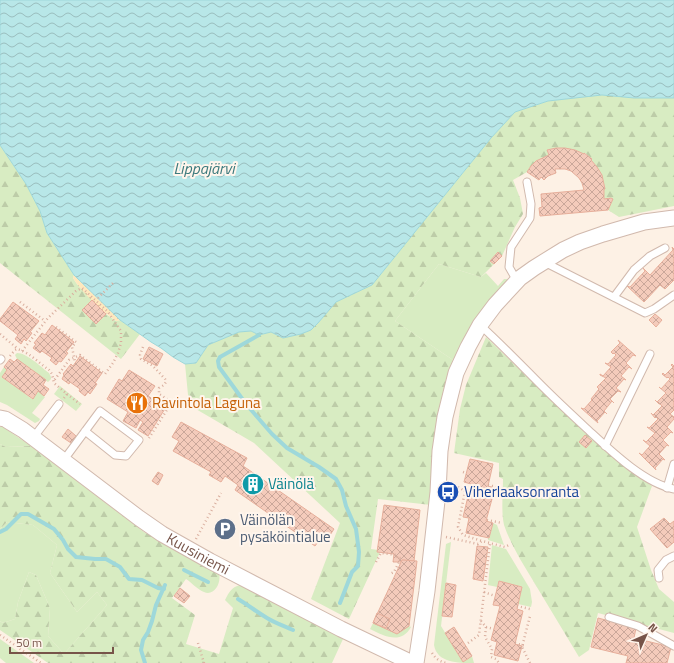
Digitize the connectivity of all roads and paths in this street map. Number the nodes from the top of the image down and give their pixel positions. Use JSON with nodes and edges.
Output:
{"nodes":[{"id":1,"x":527,"y":182,"type":"dead end"},
{"id":2,"x":674,"y":218,"type":"edge"},
{"id":3,"x":665,"y":248,"type":"dead end"},
{"id":4,"x":544,"y":262,"type":"junction"},
{"id":5,"x":114,"y":282,"type":"dead end"},
{"id":6,"x":517,"y":282,"type":"junction"},
{"id":7,"x":674,"y":295,"type":"edge"},
{"id":8,"x":614,"y":297,"type":"junction"},
{"id":9,"x":98,"y":298,"type":"dead end"},
{"id":10,"x":20,"y":302,"type":"dead end"},
{"id":11,"x":45,"y":322,"type":"junction"},
{"id":12,"x":480,"y":325,"type":"junction"},
{"id":13,"x":56,"y":326,"type":"dead end"},
{"id":14,"x":0,"y":334,"type":"edge"},
{"id":15,"x":143,"y":347,"type":"dead end"},
{"id":16,"x":19,"y":349,"type":"junction"},
{"id":17,"x":22,"y":351,"type":"junction"},
{"id":18,"x":650,"y":354,"type":"dead end"},
{"id":19,"x":74,"y":358,"type":"junction"},
{"id":20,"x":1,"y":360,"type":"edge"},
{"id":21,"x":75,"y":362,"type":"dead end"},
{"id":22,"x":53,"y":382,"type":"junction"},
{"id":23,"x":67,"y":394,"type":"junction"},
{"id":24,"x":59,"y":404,"type":"joint"},
{"id":25,"x":80,"y":404,"type":"dead end"},
{"id":26,"x":0,"y":418,"type":"edge"},
{"id":27,"x":85,"y":431,"type":"junction"},
{"id":28,"x":33,"y":438,"type":"junction"},
{"id":29,"x":138,"y":440,"type":"junction"},
{"id":30,"x":605,"y":446,"type":"junction"},
{"id":31,"x":63,"y":461,"type":"junction"},
{"id":32,"x":674,"y":464,"type":"edge"},
{"id":33,"x":463,"y":472,"type":"dead end"},
{"id":34,"x":466,"y":473,"type":"dead end"},
{"id":35,"x":488,"y":485,"type":"dead end"},
{"id":36,"x":458,"y":487,"type":"dead end"},
{"id":37,"x":497,"y":487,"type":"dead end"},
{"id":38,"x":671,"y":488,"type":"edge"},
{"id":39,"x":221,"y":493,"type":"dead end"},
{"id":40,"x":487,"y":520,"type":"dead end"},
{"id":41,"x":502,"y":524,"type":"dead end"},
{"id":42,"x":444,"y":536,"type":"dead end"},
{"id":43,"x":195,"y":541,"type":"dead end"},
{"id":44,"x":482,"y":541,"type":"junction"},
{"id":45,"x":490,"y":543,"type":"junction"},
{"id":46,"x":509,"y":545,"type":"dead end"},
{"id":47,"x":398,"y":555,"type":"dead end"},
{"id":48,"x":674,"y":556,"type":"edge"},
{"id":49,"x":402,"y":560,"type":"dead end"},
{"id":50,"x":376,"y":562,"type":"dead end"},
{"id":51,"x":390,"y":574,"type":"dead end"},
{"id":52,"x":659,"y":578,"type":"dead end"},
{"id":53,"x":484,"y":592,"type":"junction"},
{"id":54,"x":495,"y":596,"type":"dead end"},
{"id":55,"x":517,"y":606,"type":"dead end"},
{"id":56,"x":530,"y":610,"type":"dead end"},
{"id":57,"x":530,"y":616,"type":"dead end"},
{"id":58,"x":609,"y":617,"type":"dead end"},
{"id":59,"x":481,"y":621,"type":"junction"},
{"id":60,"x":486,"y":627,"type":"junction"},
{"id":61,"x":494,"y":629,"type":"dead end"},
{"id":62,"x":0,"y":635,"type":"edge"},
{"id":63,"x":198,"y":643,"type":"dead end"},
{"id":64,"x":468,"y":643,"type":"dead end"},
{"id":65,"x":515,"y":643,"type":"dead end"},
{"id":66,"x":524,"y":645,"type":"junction"},
{"id":67,"x":674,"y":646,"type":"edge"},
{"id":68,"x":41,"y":663,"type":"edge"},
{"id":69,"x":204,"y":663,"type":"edge"},
{"id":70,"x":412,"y":663,"type":"edge"},
{"id":71,"x":416,"y":663,"type":"edge"},
{"id":72,"x":499,"y":663,"type":"edge"},
{"id":73,"x":530,"y":663,"type":"edge"}],
"edges":[{"from":1,"to":6,"type":"lane"},
{"from":2,"to":4,"type":"street"},
{"from":3,"to":8,"type":"lane"},
{"from":4,"to":6,"type":"street"},
{"from":4,"to":8,"type":"lane"},
{"from":5,"to":9,"type":"path"},
{"from":6,"to":12,"type":"street"},
{"from":7,"to":8,"type":"lane"},
{"from":10,"to":11,"type":"path"},
{"from":11,"to":17,"type":"path"},
{"from":11,"to":19,"type":"path"},
{"from":12,"to":30,"type":"lane"},
{"from":12,"to":71,"type":"street"},
{"from":13,"to":19,"type":"path"},
{"from":14,"to":16,"type":"path"},
{"from":15,"to":29,"type":"path"},
{"from":16,"to":17,"type":"path"},
{"from":16,"to":20,"type":"path"},
{"from":17,"to":22,"type":"path"},
{"from":18,"to":30,"type":"lane"},
{"from":19,"to":21,"type":"path"},
{"from":19,"to":22,"type":"path"},
{"from":22,"to":23,"type":"path"},
{"from":23,"to":24,"type":"path"},
{"from":23,"to":25,"type":"path"},
{"from":24,"to":28,"type":"lane"},
{"from":26,"to":28,"type":"street","name":"Kuusiniemi"},
{"from":27,"to":29,"type":"lane"},
{"from":27,"to":29,"type":"lane"},
{"from":27,"to":31,"type":"lane"},
{"from":28,"to":31,"type":"street","name":"Kuusiniemi"},
{"from":30,"to":38,"type":"lane"},
{"from":31,"to":70,"type":"street","name":"Kuusiniemi"},
{"from":32,"to":38,"type":"lane"},
{"from":33,"to":34,"type":"path"},
{"from":35,"to":37,"type":"path"},
{"from":36,"to":44,"type":"path"},
{"from":39,"to":43,"type":"path"},
{"from":40,"to":41,"type":"path"},
{"from":42,"to":44,"type":"path"},
{"from":44,"to":45,"type":"path"},
{"from":45,"to":46,"type":"path"},
{"from":45,"to":53,"type":"path"},
{"from":47,"to":49,"type":"path"},
{"from":48,"to":52,"type":"lane"},
{"from":50,"to":51,"type":"path"},
{"from":53,"to":54,"type":"path"},
{"from":53,"to":59,"type":"path"},
{"from":55,"to":56,"type":"path"},
{"from":57,"to":66,"type":"path"},
{"from":58,"to":67,"type":"lane"},
{"from":59,"to":60,"type":"path"},
{"from":59,"to":64,"type":"path"},
{"from":60,"to":61,"type":"path"},
{"from":60,"to":72,"type":"path"},
{"from":62,"to":68,"type":"path"},
{"from":63,"to":69,"type":"path"},
{"from":65,"to":66,"type":"path"},
{"from":66,"to":73,"type":"path"}]}
